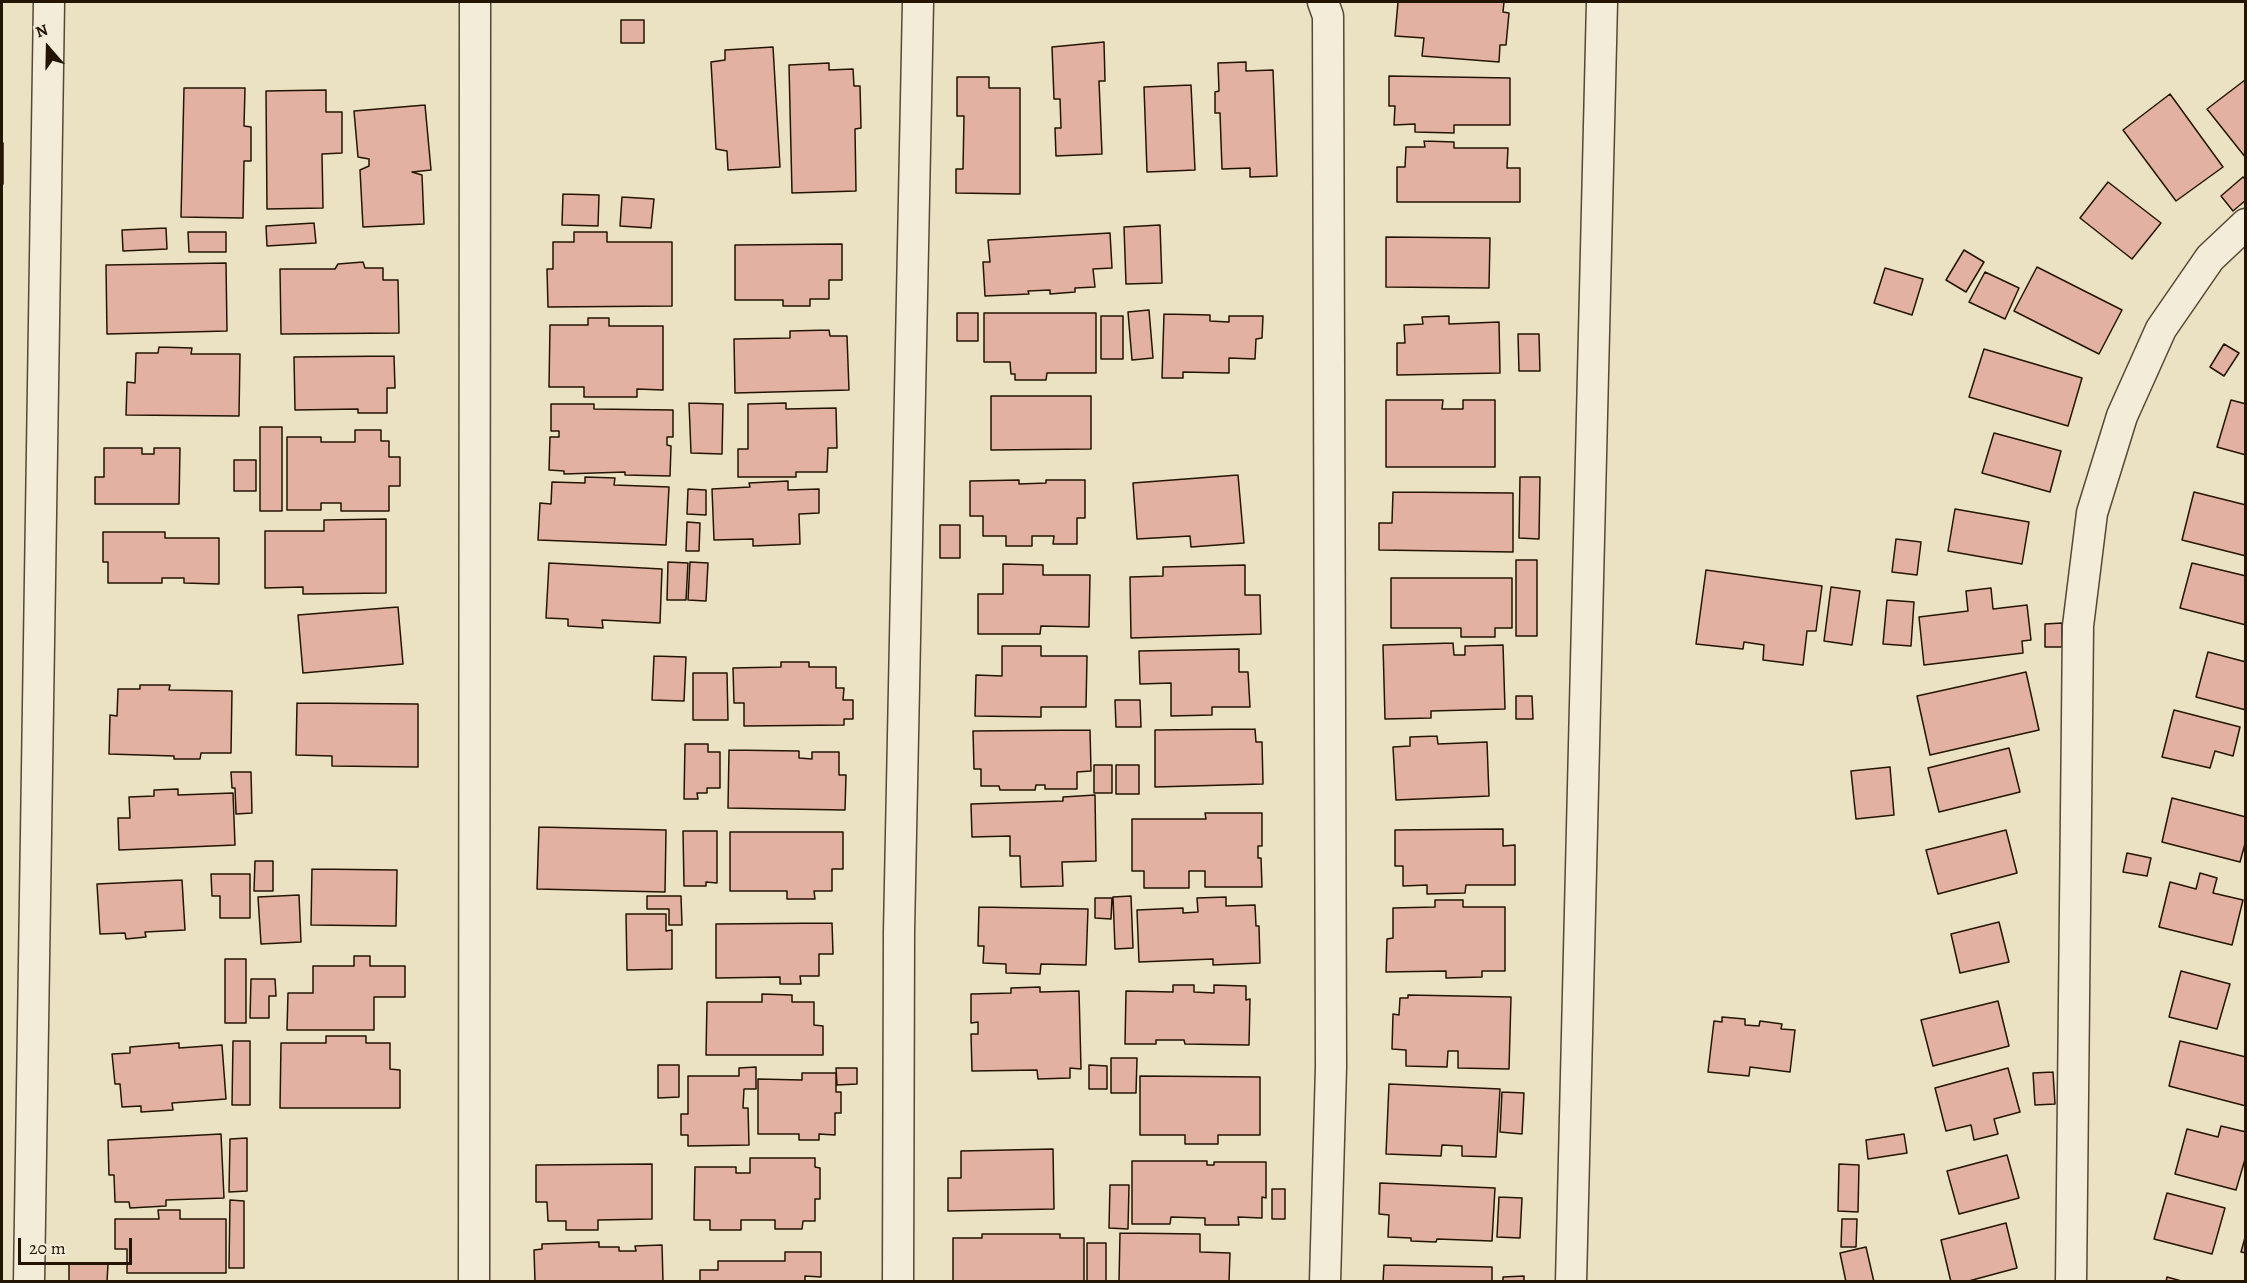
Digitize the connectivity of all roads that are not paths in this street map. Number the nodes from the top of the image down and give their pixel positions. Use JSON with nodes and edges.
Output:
{"nodes":[{"id":1,"x":49,"y":2,"type":"edge"},
{"id":2,"x":475,"y":2,"type":"edge"},
{"id":3,"x":918,"y":2,"type":"edge"},
{"id":4,"x":1323,"y":2,"type":"edge"},
{"id":5,"x":1602,"y":2,"type":"edge"},
{"id":6,"x":2246,"y":224,"type":"edge"},
{"id":7,"x":29,"y":1281,"type":"edge"},
{"id":8,"x":474,"y":1281,"type":"edge"},
{"id":9,"x":898,"y":1281,"type":"edge"},
{"id":10,"x":1325,"y":1281,"type":"edge"},
{"id":11,"x":1571,"y":1281,"type":"edge"},
{"id":12,"x":2071,"y":1281,"type":"edge"}],
"edges":[{"from":1,"to":7,"type":"street"},
{"from":2,"to":8,"type":"street"},
{"from":3,"to":9,"type":"street"},
{"from":4,"to":10,"type":"street"},
{"from":5,"to":11,"type":"street"},
{"from":6,"to":12,"type":"street"}]}
